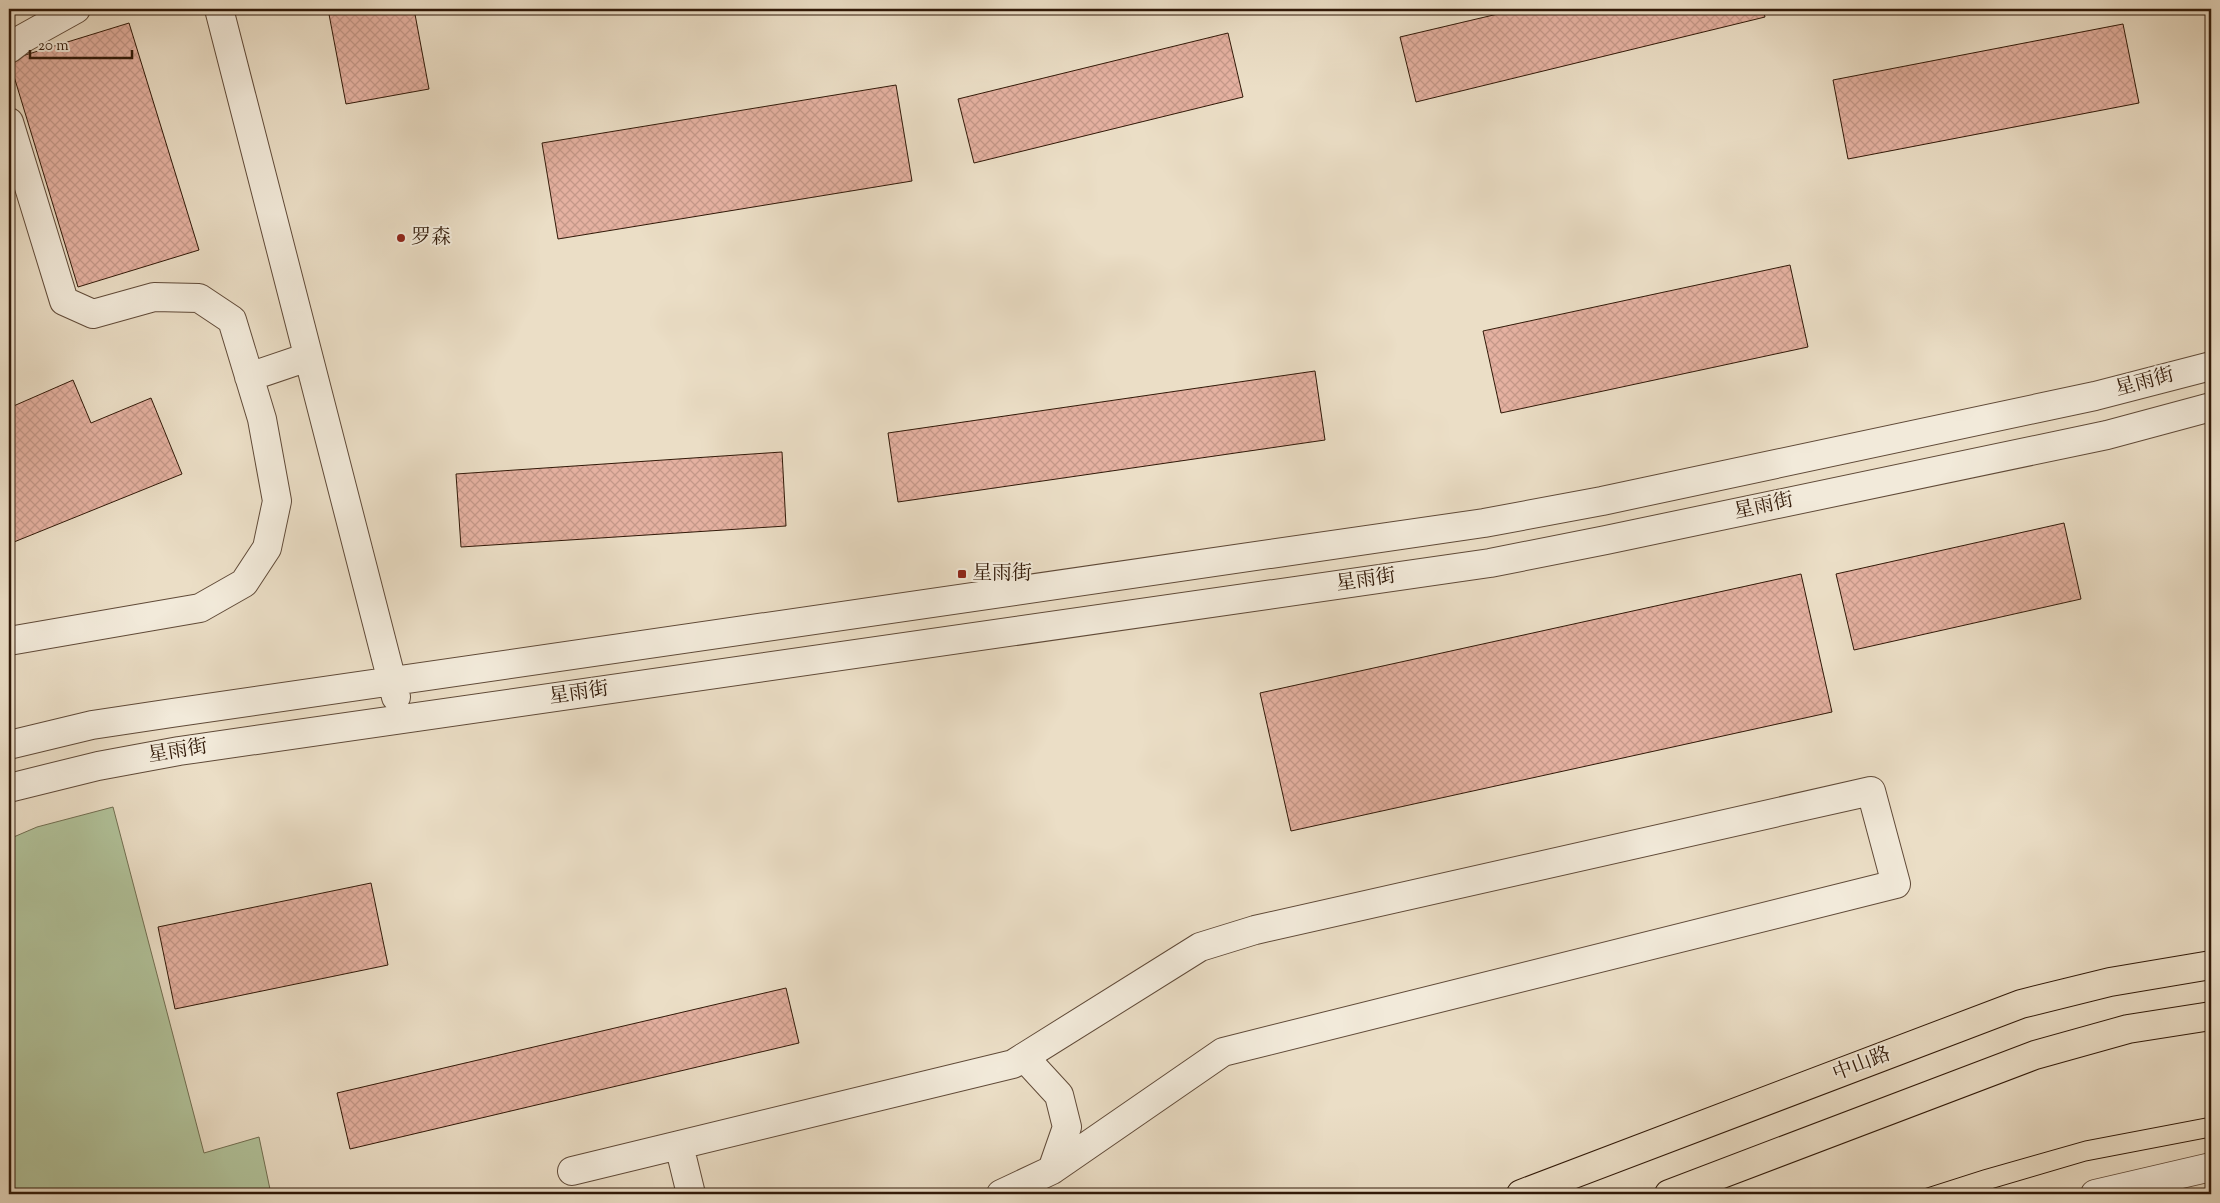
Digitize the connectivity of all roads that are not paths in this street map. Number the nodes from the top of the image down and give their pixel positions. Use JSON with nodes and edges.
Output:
{"nodes":[{"id":1,"x":76,"y":9,"type":"edge"},
{"id":2,"x":218,"y":9,"type":"edge"},
{"id":3,"x":9,"y":50,"type":"edge"},
{"id":4,"x":9,"y":122,"type":"edge"},
{"id":5,"x":310,"y":366,"type":"junction"},
{"id":6,"x":2211,"y":366,"type":"edge"},
{"id":7,"x":251,"y":384,"type":"junction"},
{"id":8,"x":2211,"y":407,"type":"edge"},
{"id":9,"x":9,"y":641,"type":"edge"},
{"id":10,"x":392,"y":681,"type":"junction"},
{"id":11,"x":401,"y":719,"type":"junction"},
{"id":12,"x":9,"y":745,"type":"edge"},
{"id":13,"x":9,"y":788,"type":"edge"},
{"id":14,"x":2211,"y":965,"type":"edge"},
{"id":15,"x":2211,"y":1016,"type":"edge"},
{"id":16,"x":1024,"y":1057,"type":"junction"},
{"id":17,"x":679,"y":1145,"type":"junction"},
{"id":18,"x":2211,"y":1168,"type":"edge"},
{"id":19,"x":1052,"y":1170,"type":"junction"},
{"id":20,"x":572,"y":1171,"type":"dead end"},
{"id":21,"x":691,"y":1194,"type":"edge"},
{"id":22,"x":1001,"y":1194,"type":"edge"},
{"id":23,"x":1521,"y":1194,"type":"edge"},
{"id":24,"x":1669,"y":1194,"type":"edge"},
{"id":25,"x":2095,"y":1194,"type":"edge"}],
"edges":[{"from":1,"to":3,"type":"street"},
{"from":2,"to":5,"type":"street"},
{"from":4,"to":7,"type":"street"},
{"from":5,"to":7,"type":"street"},
{"from":5,"to":10,"type":"street"},
{"from":6,"to":10,"type":"street","name":"星雨街"},
{"from":7,"to":9,"type":"street"},
{"from":8,"to":11,"type":"street","name":"星雨街"},
{"from":10,"to":11,"type":"street"},
{"from":10,"to":12,"type":"street","name":"星雨街"},
{"from":11,"to":13,"type":"street","name":"星雨街"},
{"from":14,"to":23,"type":"highway","name":"中山路"},
{"from":15,"to":24,"type":"highway"},
{"from":16,"to":17,"type":"street"},
{"from":16,"to":19,"type":"street"},
{"from":16,"to":19,"type":"street"},
{"from":17,"to":20,"type":"street"},
{"from":17,"to":21,"type":"street"},
{"from":18,"to":25,"type":"street"},
{"from":19,"to":22,"type":"street"}]}
